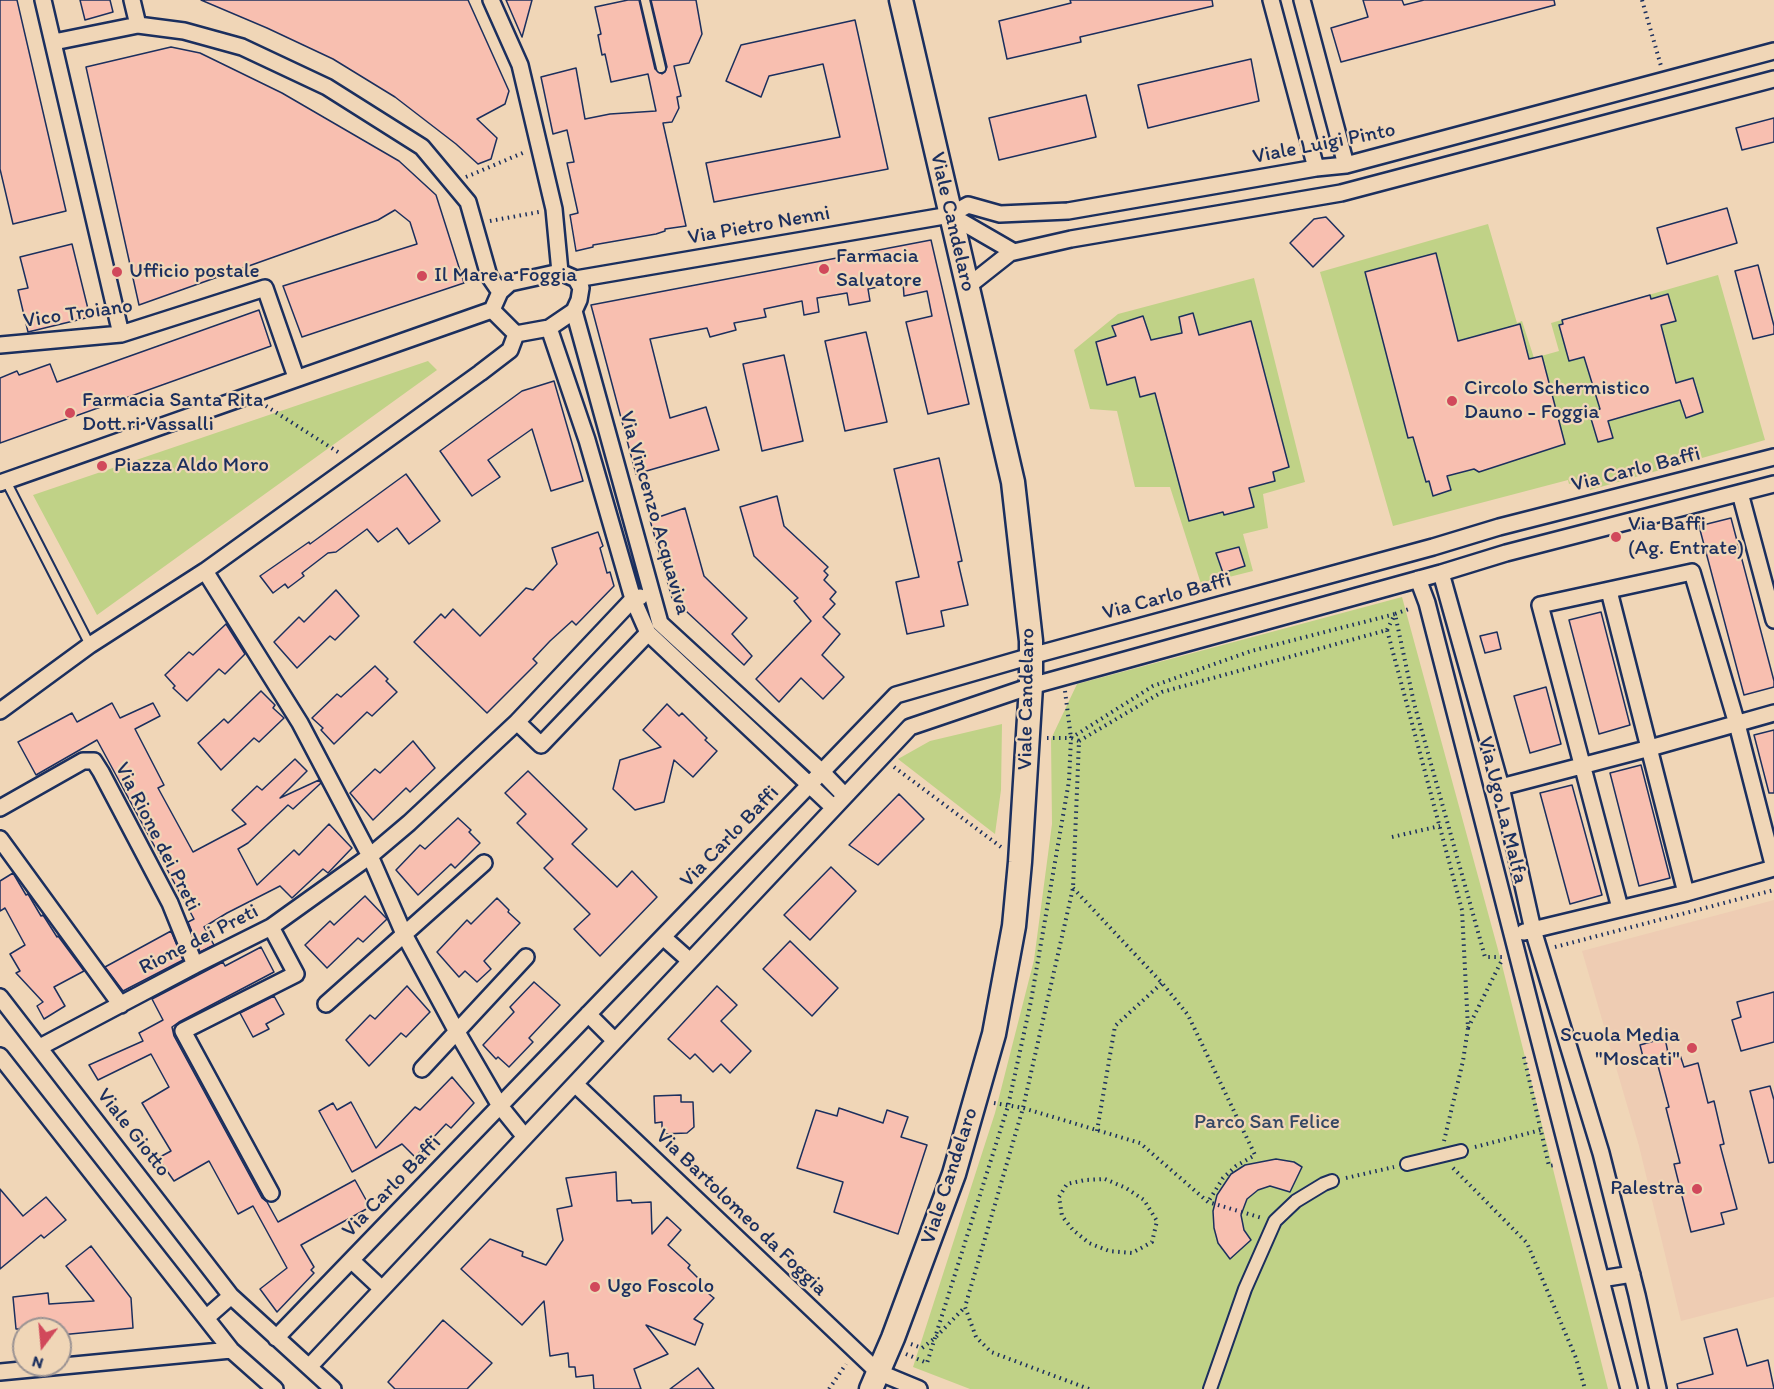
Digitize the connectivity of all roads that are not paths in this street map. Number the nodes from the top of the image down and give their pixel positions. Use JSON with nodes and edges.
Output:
{"nodes":[{"id":1,"x":43,"y":0,"type":"edge"},
{"id":2,"x":132,"y":0,"type":"edge"},
{"id":3,"x":491,"y":0,"type":"edge"},
{"id":4,"x":645,"y":0,"type":"edge"},
{"id":5,"x":901,"y":0,"type":"edge"},
{"id":6,"x":1271,"y":0,"type":"edge"},
{"id":7,"x":1302,"y":0,"type":"edge"},
{"id":8,"x":138,"y":25,"type":"junction"},
{"id":9,"x":54,"y":42,"type":"junction"},
{"id":10,"x":1774,"y":51,"type":"edge"},
{"id":11,"x":660,"y":68,"type":"dead end"},
{"id":12,"x":1675,"y":77,"type":"junction"},
{"id":13,"x":1774,"y":80,"type":"edge"},
{"id":14,"x":1684,"y":103,"type":"junction"},
{"id":15,"x":1346,"y":165,"type":"junction"},
{"id":16,"x":1316,"y":168,"type":"junction"},
{"id":17,"x":1230,"y":183,"type":"junction"},
{"id":18,"x":1242,"y":209,"type":"junction"},
{"id":19,"x":950,"y":215,"type":"junction"},
{"id":20,"x":1014,"y":252,"type":"junction"},
{"id":21,"x":560,"y":272,"type":"junction"},
{"id":22,"x":576,"y":279,"type":"junction"},
{"id":23,"x":967,"y":288,"type":"junction"},
{"id":24,"x":500,"y":292,"type":"junction"},
{"id":25,"x":492,"y":310,"type":"junction"},
{"id":26,"x":574,"y":311,"type":"junction"},
{"id":27,"x":549,"y":328,"type":"junction"},
{"id":28,"x":121,"y":334,"type":"junction"},
{"id":29,"x":516,"y":334,"type":"junction"},
{"id":30,"x":0,"y":345,"type":"edge"},
{"id":31,"x":296,"y":377,"type":"junction"},
{"id":32,"x":1774,"y":457,"type":"edge"},
{"id":33,"x":3,"y":482,"type":"edge"},
{"id":34,"x":1774,"y":484,"type":"edge"},
{"id":35,"x":1740,"y":493,"type":"junction"},
{"id":36,"x":1456,"y":539,"type":"junction"},
{"id":37,"x":1367,"y":564,"type":"junction"},
{"id":38,"x":1466,"y":565,"type":"junction"},
{"id":39,"x":205,"y":572,"type":"junction"},
{"id":40,"x":1441,"y":573,"type":"junction"},
{"id":41,"x":1418,"y":579,"type":"junction"},
{"id":42,"x":1375,"y":591,"type":"junction"},
{"id":43,"x":1609,"y":591,"type":"junction"},
{"id":44,"x":652,"y":595,"type":"junction"},
{"id":45,"x":633,"y":599,"type":"junction"},
{"id":46,"x":1774,"y":620,"type":"edge"},
{"id":47,"x":648,"y":633,"type":"junction"},
{"id":48,"x":90,"y":645,"type":"junction"},
{"id":49,"x":1031,"y":656,"type":"junction"},
{"id":50,"x":1031,"y":686,"type":"junction"},
{"id":51,"x":1475,"y":691,"type":"junction"},
{"id":52,"x":1451,"y":696,"type":"junction"},
{"id":53,"x":0,"y":711,"type":"edge"},
{"id":54,"x":1774,"y":713,"type":"edge"},
{"id":55,"x":517,"y":722,"type":"junction"},
{"id":56,"x":1737,"y":724,"type":"junction"},
{"id":57,"x":1650,"y":748,"type":"junction"},
{"id":58,"x":1583,"y":765,"type":"junction"},
{"id":59,"x":822,"y":772,"type":"junction"},
{"id":60,"x":809,"y":786,"type":"junction"},
{"id":61,"x":1501,"y":787,"type":"junction"},
{"id":62,"x":845,"y":796,"type":"junction"},
{"id":63,"x":0,"y":808,"type":"edge"},
{"id":64,"x":834,"y":808,"type":"junction"},
{"id":65,"x":0,"y":839,"type":"edge"},
{"id":66,"x":370,"y":856,"type":"junction"},
{"id":67,"x":484,"y":863,"type":"dead end"},
{"id":68,"x":1774,"y":868,"type":"edge"},
{"id":69,"x":1686,"y":893,"type":"junction"},
{"id":70,"x":1620,"y":908,"type":"junction"},
{"id":71,"x":271,"y":927,"type":"junction"},
{"id":72,"x":1533,"y":930,"type":"junction"},
{"id":73,"x":404,"y":934,"type":"junction"},
{"id":74,"x":1512,"y":935,"type":"junction"},
{"id":75,"x":663,"y":937,"type":"junction"},
{"id":76,"x":526,"y":957,"type":"dead end"},
{"id":77,"x":690,"y":961,"type":"junction"},
{"id":78,"x":195,"y":965,"type":"junction"},
{"id":79,"x":0,"y":997,"type":"edge"},
{"id":80,"x":326,"y":1004,"type":"dead end"},
{"id":81,"x":120,"y":1005,"type":"junction"},
{"id":82,"x":588,"y":1014,"type":"junction"},
{"id":83,"x":457,"y":1032,"type":"junction"},
{"id":84,"x":615,"y":1041,"type":"junction"},
{"id":85,"x":40,"y":1047,"type":"junction"},
{"id":86,"x":0,"y":1056,"type":"edge"},
{"id":87,"x":422,"y":1069,"type":"dead end"},
{"id":88,"x":575,"y":1084,"type":"junction"},
{"id":89,"x":500,"y":1106,"type":"junction"},
{"id":90,"x":525,"y":1137,"type":"junction"},
{"id":91,"x":1461,"y":1151,"type":"road end"},
{"id":92,"x":1407,"y":1164,"type":"road end"},
{"id":93,"x":1332,"y":1181,"type":"road end"},
{"id":94,"x":271,"y":1193,"type":"dead end"},
{"id":95,"x":351,"y":1260,"type":"junction"},
{"id":96,"x":1632,"y":1274,"type":"junction"},
{"id":97,"x":1600,"y":1279,"type":"junction"},
{"id":98,"x":382,"y":1289,"type":"junction"},
{"id":99,"x":231,"y":1296,"type":"junction"},
{"id":100,"x":206,"y":1318,"type":"junction"},
{"id":101,"x":276,"y":1338,"type":"junction"},
{"id":102,"x":231,"y":1350,"type":"junction"},
{"id":103,"x":309,"y":1367,"type":"junction"},
{"id":104,"x":0,"y":1372,"type":"edge"},
{"id":105,"x":874,"y":1381,"type":"edge"},
{"id":106,"x":275,"y":1389,"type":"edge"},
{"id":107,"x":333,"y":1389,"type":"edge"},
{"id":108,"x":919,"y":1389,"type":"edge"},
{"id":109,"x":1210,"y":1389,"type":"edge"},
{"id":110,"x":1629,"y":1389,"type":"edge"},
{"id":111,"x":1658,"y":1389,"type":"edge"}],
"edges":[{"from":1,"to":9,"type":"street"},
{"from":2,"to":8,"type":"street"},
{"from":3,"to":21,"type":"street"},
{"from":4,"to":11,"type":"lane"},
{"from":5,"to":19,"type":"main road","name":"Viale Candelaro"},
{"from":6,"to":16,"type":"street"},
{"from":7,"to":15,"type":"street"},
{"from":8,"to":9,"type":"street"},
{"from":8,"to":24,"type":"street"},
{"from":9,"to":28,"type":"street"},
{"from":10,"to":12,"type":"street","name":"Viale Luigi Pinto"},
{"from":12,"to":14,"type":"street"},
{"from":12,"to":15,"type":"street","name":"Viale Luigi Pinto"},
{"from":13,"to":14,"type":"street"},
{"from":14,"to":18,"type":"street"},
{"from":15,"to":16,"type":"street","name":"Viale Luigi Pinto"},
{"from":16,"to":17,"type":"street","name":"Viale Luigi Pinto"},
{"from":17,"to":18,"type":"street"},
{"from":17,"to":19,"type":"street","name":"Viale Luigi Pinto"},
{"from":18,"to":20,"type":"street"},
{"from":19,"to":20,"type":"street"},
{"from":19,"to":22,"type":"street","name":"Via Pietro Nenni"},
{"from":19,"to":23,"type":"main road","name":"Viale Candelaro"},
{"from":20,"to":23,"type":"street"},
{"from":21,"to":22,"type":"street"},
{"from":21,"to":24,"type":"street"},
{"from":22,"to":26,"type":"street"},
{"from":23,"to":49,"type":"main road","name":"Viale Candelaro"},
{"from":24,"to":25,"type":"street"},
{"from":25,"to":29,"type":"street"},
{"from":25,"to":31,"type":"street"},
{"from":26,"to":27,"type":"street"},
{"from":26,"to":44,"type":"street","name":"Via Vincenzo Acquaviva"},
{"from":27,"to":29,"type":"street"},
{"from":27,"to":45,"type":"street","name":"Via Vincenzo Acquaviva"},
{"from":28,"to":30,"type":"street","name":"Vico Troiano"},
{"from":28,"to":31,"type":"street","name":"Vico Troiano"},
{"from":29,"to":39,"type":"street"},
{"from":31,"to":33,"type":"street"},
{"from":32,"to":36,"type":"street","name":"Via Carlo Baffi"},
{"from":33,"to":48,"type":"lane"},
{"from":34,"to":35,"type":"street"},
{"from":35,"to":38,"type":"street"},
{"from":35,"to":46,"type":"street"},
{"from":36,"to":37,"type":"street","name":"Via Carlo Baffi"},
{"from":36,"to":38,"type":"street"},
{"from":37,"to":42,"type":"street"},
{"from":37,"to":49,"type":"street","name":"Via Carlo Baffi"},
{"from":38,"to":40,"type":"street"},
{"from":39,"to":48,"type":"street"},
{"from":39,"to":66,"type":"street"},
{"from":40,"to":41,"type":"street"},
{"from":40,"to":51,"type":"street","name":"Via Ugo La Malfa"},
{"from":41,"to":42,"type":"street"},
{"from":41,"to":52,"type":"street","name":"Via Ugo La Malfa"},
{"from":42,"to":50,"type":"street"},
{"from":43,"to":56,"type":"street"},
{"from":43,"to":57,"type":"street"},
{"from":43,"to":58,"type":"street"},
{"from":44,"to":45,"type":"street"},
{"from":44,"to":59,"type":"street","name":"Via Vincenzo Acquaviva"},
{"from":45,"to":47,"type":"street","name":"Via Vincenzo Acquaviva"},
{"from":45,"to":55,"type":"street","name":"Rione dei Preti"},
{"from":47,"to":55,"type":"street"},
{"from":47,"to":60,"type":"street","name":"Via Vincenzo Acquaviva"},
{"from":48,"to":53,"type":"street"},
{"from":49,"to":50,"type":"main road","name":"Viale Candelaro"},
{"from":49,"to":59,"type":"street","name":"Via Carlo Baffi"},
{"from":50,"to":62,"type":"street"},
{"from":50,"to":105,"type":"main road","name":"Viale Candelaro"},
{"from":51,"to":52,"type":"street"},
{"from":51,"to":61,"type":"street","name":"Via Ugo La Malfa"},
{"from":52,"to":74,"type":"street","name":"Via Ugo La Malfa"},
{"from":54,"to":56,"type":"street","name":"Via Ugo La Malfa"},
{"from":55,"to":66,"type":"street","name":"Rione dei Preti"},
{"from":56,"to":57,"type":"street","name":"Via Ugo La Malfa"},
{"from":56,"to":68,"type":"street"},
{"from":57,"to":58,"type":"street","name":"Via Ugo La Malfa"},
{"from":57,"to":69,"type":"street"},
{"from":58,"to":61,"type":"street","name":"Via Ugo La Malfa"},
{"from":58,"to":70,"type":"street"},
{"from":59,"to":60,"type":"street","name":"Via Carlo Baffi"},
{"from":59,"to":62,"type":"street","name":"Via Vincenzo Acquaviva"},
{"from":60,"to":64,"type":"street","name":"Via Vincenzo Acquaviva"},
{"from":60,"to":75,"type":"street","name":"Via Carlo Baffi"},
{"from":61,"to":72,"type":"street","name":"Via Ugo La Malfa"},
{"from":62,"to":64,"type":"street"},
{"from":63,"to":78,"type":"street","name":"Via Rione dei Preti"},
{"from":64,"to":77,"type":"street"},
{"from":65,"to":81,"type":"street"},
{"from":66,"to":71,"type":"street","name":"Rione dei Preti"},
{"from":66,"to":73,"type":"street"},
{"from":67,"to":73,"type":"street"},
{"from":68,"to":69,"type":"street"},
{"from":69,"to":70,"type":"street"},
{"from":70,"to":72,"type":"street"},
{"from":71,"to":78,"type":"street","name":"Rione dei Preti"},
{"from":71,"to":94,"type":"street"},
{"from":72,"to":74,"type":"street"},
{"from":72,"to":96,"type":"street","name":"Via Ugo La Malfa"},
{"from":73,"to":80,"type":"street"},
{"from":73,"to":83,"type":"street"},
{"from":74,"to":97,"type":"street","name":"Via Ugo La Malfa"},
{"from":75,"to":77,"type":"street"},
{"from":75,"to":82,"type":"street","name":"Via Carlo Baffi"},
{"from":76,"to":83,"type":"street"},
{"from":77,"to":84,"type":"street"},
{"from":78,"to":81,"type":"street","name":"Rione dei Preti"},
{"from":79,"to":85,"type":"street","name":"Viale Giotto"},
{"from":81,"to":85,"type":"street","name":"Rione dei Preti"},
{"from":82,"to":84,"type":"street"},
{"from":82,"to":89,"type":"street","name":"Via Carlo Baffi"},
{"from":83,"to":87,"type":"street"},
{"from":83,"to":89,"type":"street"},
{"from":84,"to":88,"type":"street"},
{"from":85,"to":99,"type":"street","name":"Viale Giotto"},
{"from":86,"to":100,"type":"street"},
{"from":88,"to":90,"type":"street"},
{"from":88,"to":105,"type":"street","name":"Via Bartolomeo da Foggia"},
{"from":89,"to":90,"type":"street"},
{"from":89,"to":95,"type":"street","name":"Via Carlo Baffi"},
{"from":90,"to":98,"type":"street"},
{"from":91,"to":92,"type":"street"},
{"from":93,"to":109,"type":"street"},
{"from":95,"to":98,"type":"street","name":"Via Carlo Baffi"},
{"from":95,"to":101,"type":"street","name":"Via Carlo Baffi"},
{"from":96,"to":97,"type":"street"},
{"from":96,"to":111,"type":"street","name":"Via Ugo La Malfa"},
{"from":97,"to":110,"type":"street","name":"Via Ugo La Malfa"},
{"from":98,"to":103,"type":"street"},
{"from":99,"to":100,"type":"street"},
{"from":99,"to":101,"type":"street","name":"Viale Giotto"},
{"from":100,"to":102,"type":"street"},
{"from":101,"to":103,"type":"street","name":"Viale Giotto"},
{"from":102,"to":104,"type":"street"},
{"from":102,"to":106,"type":"street"},
{"from":103,"to":107,"type":"street","name":"Viale Giotto"},
{"from":105,"to":108,"type":"street","name":"Via Bartolomeo da Foggia"}]}
